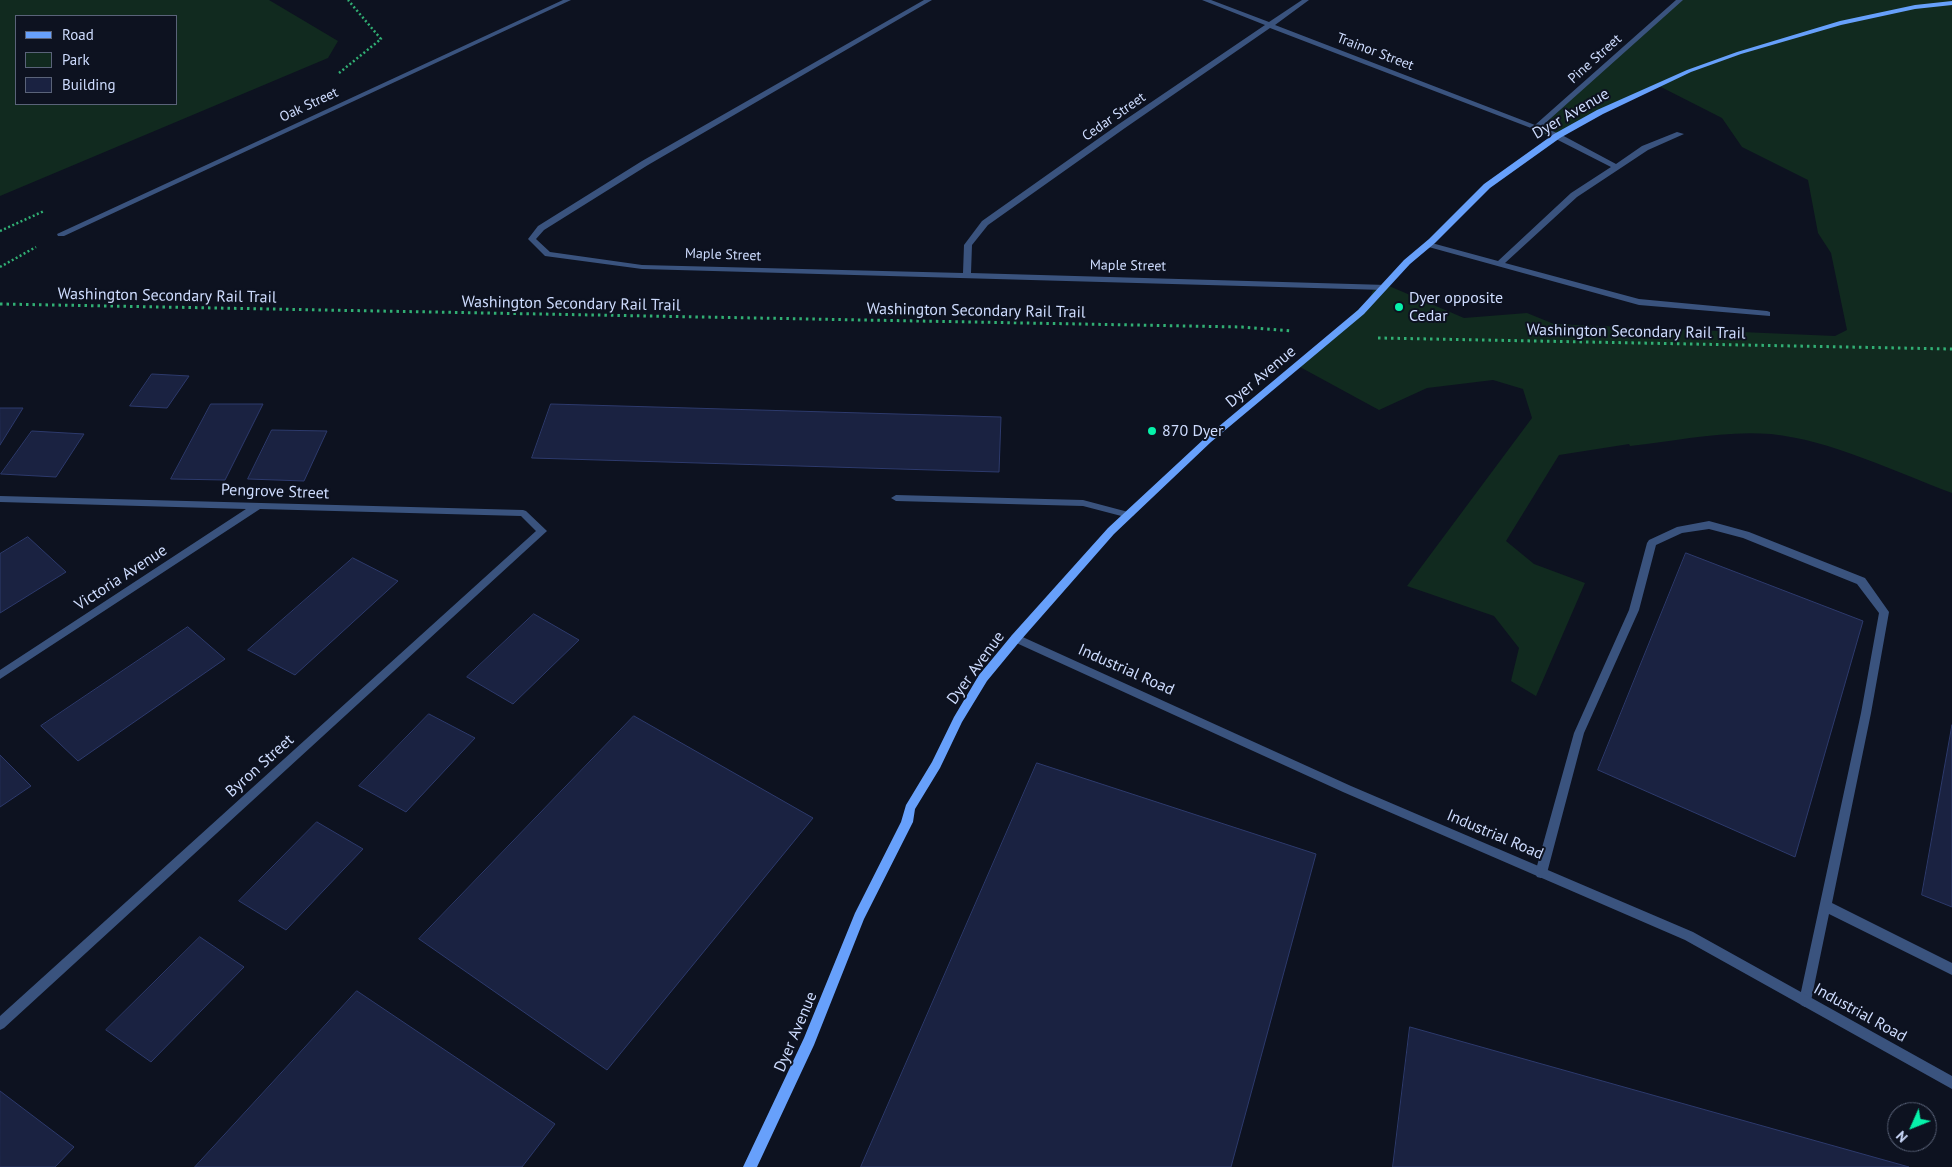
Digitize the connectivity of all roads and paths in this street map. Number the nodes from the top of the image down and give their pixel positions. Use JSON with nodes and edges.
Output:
{"nodes":[{"id":1,"x":348,"y":0,"type":"edge"},
{"id":2,"x":568,"y":0,"type":"edge"},
{"id":3,"x":929,"y":0,"type":"edge"},
{"id":4,"x":1206,"y":0,"type":"edge"},
{"id":5,"x":1306,"y":0,"type":"edge"},
{"id":6,"x":1680,"y":0,"type":"edge"},
{"id":7,"x":1952,"y":3,"type":"edge"},
{"id":8,"x":1270,"y":25,"type":"junction"},
{"id":9,"x":337,"y":75,"type":"dead end"},
{"id":10,"x":1536,"y":128,"type":"junction"},
{"id":11,"x":1680,"y":134,"type":"dead end"},
{"id":12,"x":1557,"y":136,"type":"junction"},
{"id":13,"x":1617,"y":167,"type":"junction"},
{"id":14,"x":44,"y":211,"type":"dead end"},
{"id":15,"x":0,"y":231,"type":"edge"},
{"id":16,"x":61,"y":234,"type":"joint"},
{"id":17,"x":1428,"y":244,"type":"junction"},
{"id":18,"x":1499,"y":264,"type":"junction"},
{"id":19,"x":0,"y":267,"type":"edge"},
{"id":20,"x":967,"y":276,"type":"junction"},
{"id":21,"x":1384,"y":287,"type":"junction"},
{"id":22,"x":0,"y":304,"type":"edge"},
{"id":23,"x":1767,"y":314,"type":"dead end"},
{"id":24,"x":1334,"y":334,"type":"junction"},
{"id":25,"x":1952,"y":349,"type":"edge"},
{"id":26,"x":896,"y":498,"type":"dead end"},
{"id":27,"x":0,"y":499,"type":"edge"},
{"id":28,"x":258,"y":506,"type":"junction"},
{"id":29,"x":1129,"y":515,"type":"junction"},
{"id":30,"x":542,"y":531,"type":"joint"},
{"id":31,"x":1016,"y":638,"type":"junction"},
{"id":32,"x":0,"y":675,"type":"edge"},
{"id":33,"x":1541,"y":873,"type":"junction"},
{"id":34,"x":1825,"y":906,"type":"junction"},
{"id":35,"x":1952,"y":969,"type":"edge"},
{"id":36,"x":1805,"y":1001,"type":"junction"},
{"id":37,"x":0,"y":1024,"type":"edge"},
{"id":38,"x":1952,"y":1083,"type":"edge"},
{"id":39,"x":750,"y":1167,"type":"edge"}],
"edges":[{"from":1,"to":9,"type":"path"},
{"from":2,"to":16,"type":"street","name":"Oak Street"},
{"from":3,"to":20,"type":"street","name":"Maple Street"},
{"from":4,"to":8,"type":"street","name":"Trainor Street"},
{"from":5,"to":8,"type":"street","name":"Cedar Street"},
{"from":6,"to":10,"type":"street","name":"Pine Street"},
{"from":7,"to":12,"type":"main road","name":"Dyer Avenue"},
{"from":8,"to":10,"type":"street","name":"Trainor Street"},
{"from":8,"to":20,"type":"street","name":"Cedar Street"},
{"from":10,"to":12,"type":"street"},
{"from":11,"to":13,"type":"street"},
{"from":12,"to":13,"type":"street"},
{"from":12,"to":17,"type":"main road","name":"Dyer Avenue"},
{"from":13,"to":18,"type":"street"},
{"from":14,"to":15,"type":"path"},
{"from":16,"to":19,"type":"path"},
{"from":17,"to":18,"type":"street"},
{"from":17,"to":21,"type":"main road","name":"Dyer Avenue"},
{"from":18,"to":23,"type":"street"},
{"from":20,"to":21,"type":"street","name":"Maple Street"},
{"from":21,"to":24,"type":"main road","name":"Dyer Avenue"},
{"from":22,"to":24,"type":"path","name":"Washington Secondary Rail Trail"},
{"from":24,"to":25,"type":"path","name":"Washington Secondary Rail Trail"},
{"from":24,"to":29,"type":"main road","name":"Dyer Avenue"},
{"from":26,"to":29,"type":"street"},
{"from":27,"to":28,"type":"street","name":"Pengrove Street"},
{"from":28,"to":30,"type":"street","name":"Pengrove Street"},
{"from":28,"to":32,"type":"street","name":"Victoria Avenue"},
{"from":29,"to":31,"type":"main road","name":"Dyer Avenue"},
{"from":30,"to":37,"type":"street","name":"Byron Street"},
{"from":31,"to":33,"type":"street","name":"Industrial Road"},
{"from":31,"to":39,"type":"main road","name":"Dyer Avenue"},
{"from":33,"to":34,"type":"street"},
{"from":33,"to":36,"type":"street","name":"Industrial Road"},
{"from":34,"to":35,"type":"street"},
{"from":34,"to":36,"type":"street"},
{"from":36,"to":38,"type":"street","name":"Industrial Road"}]}
